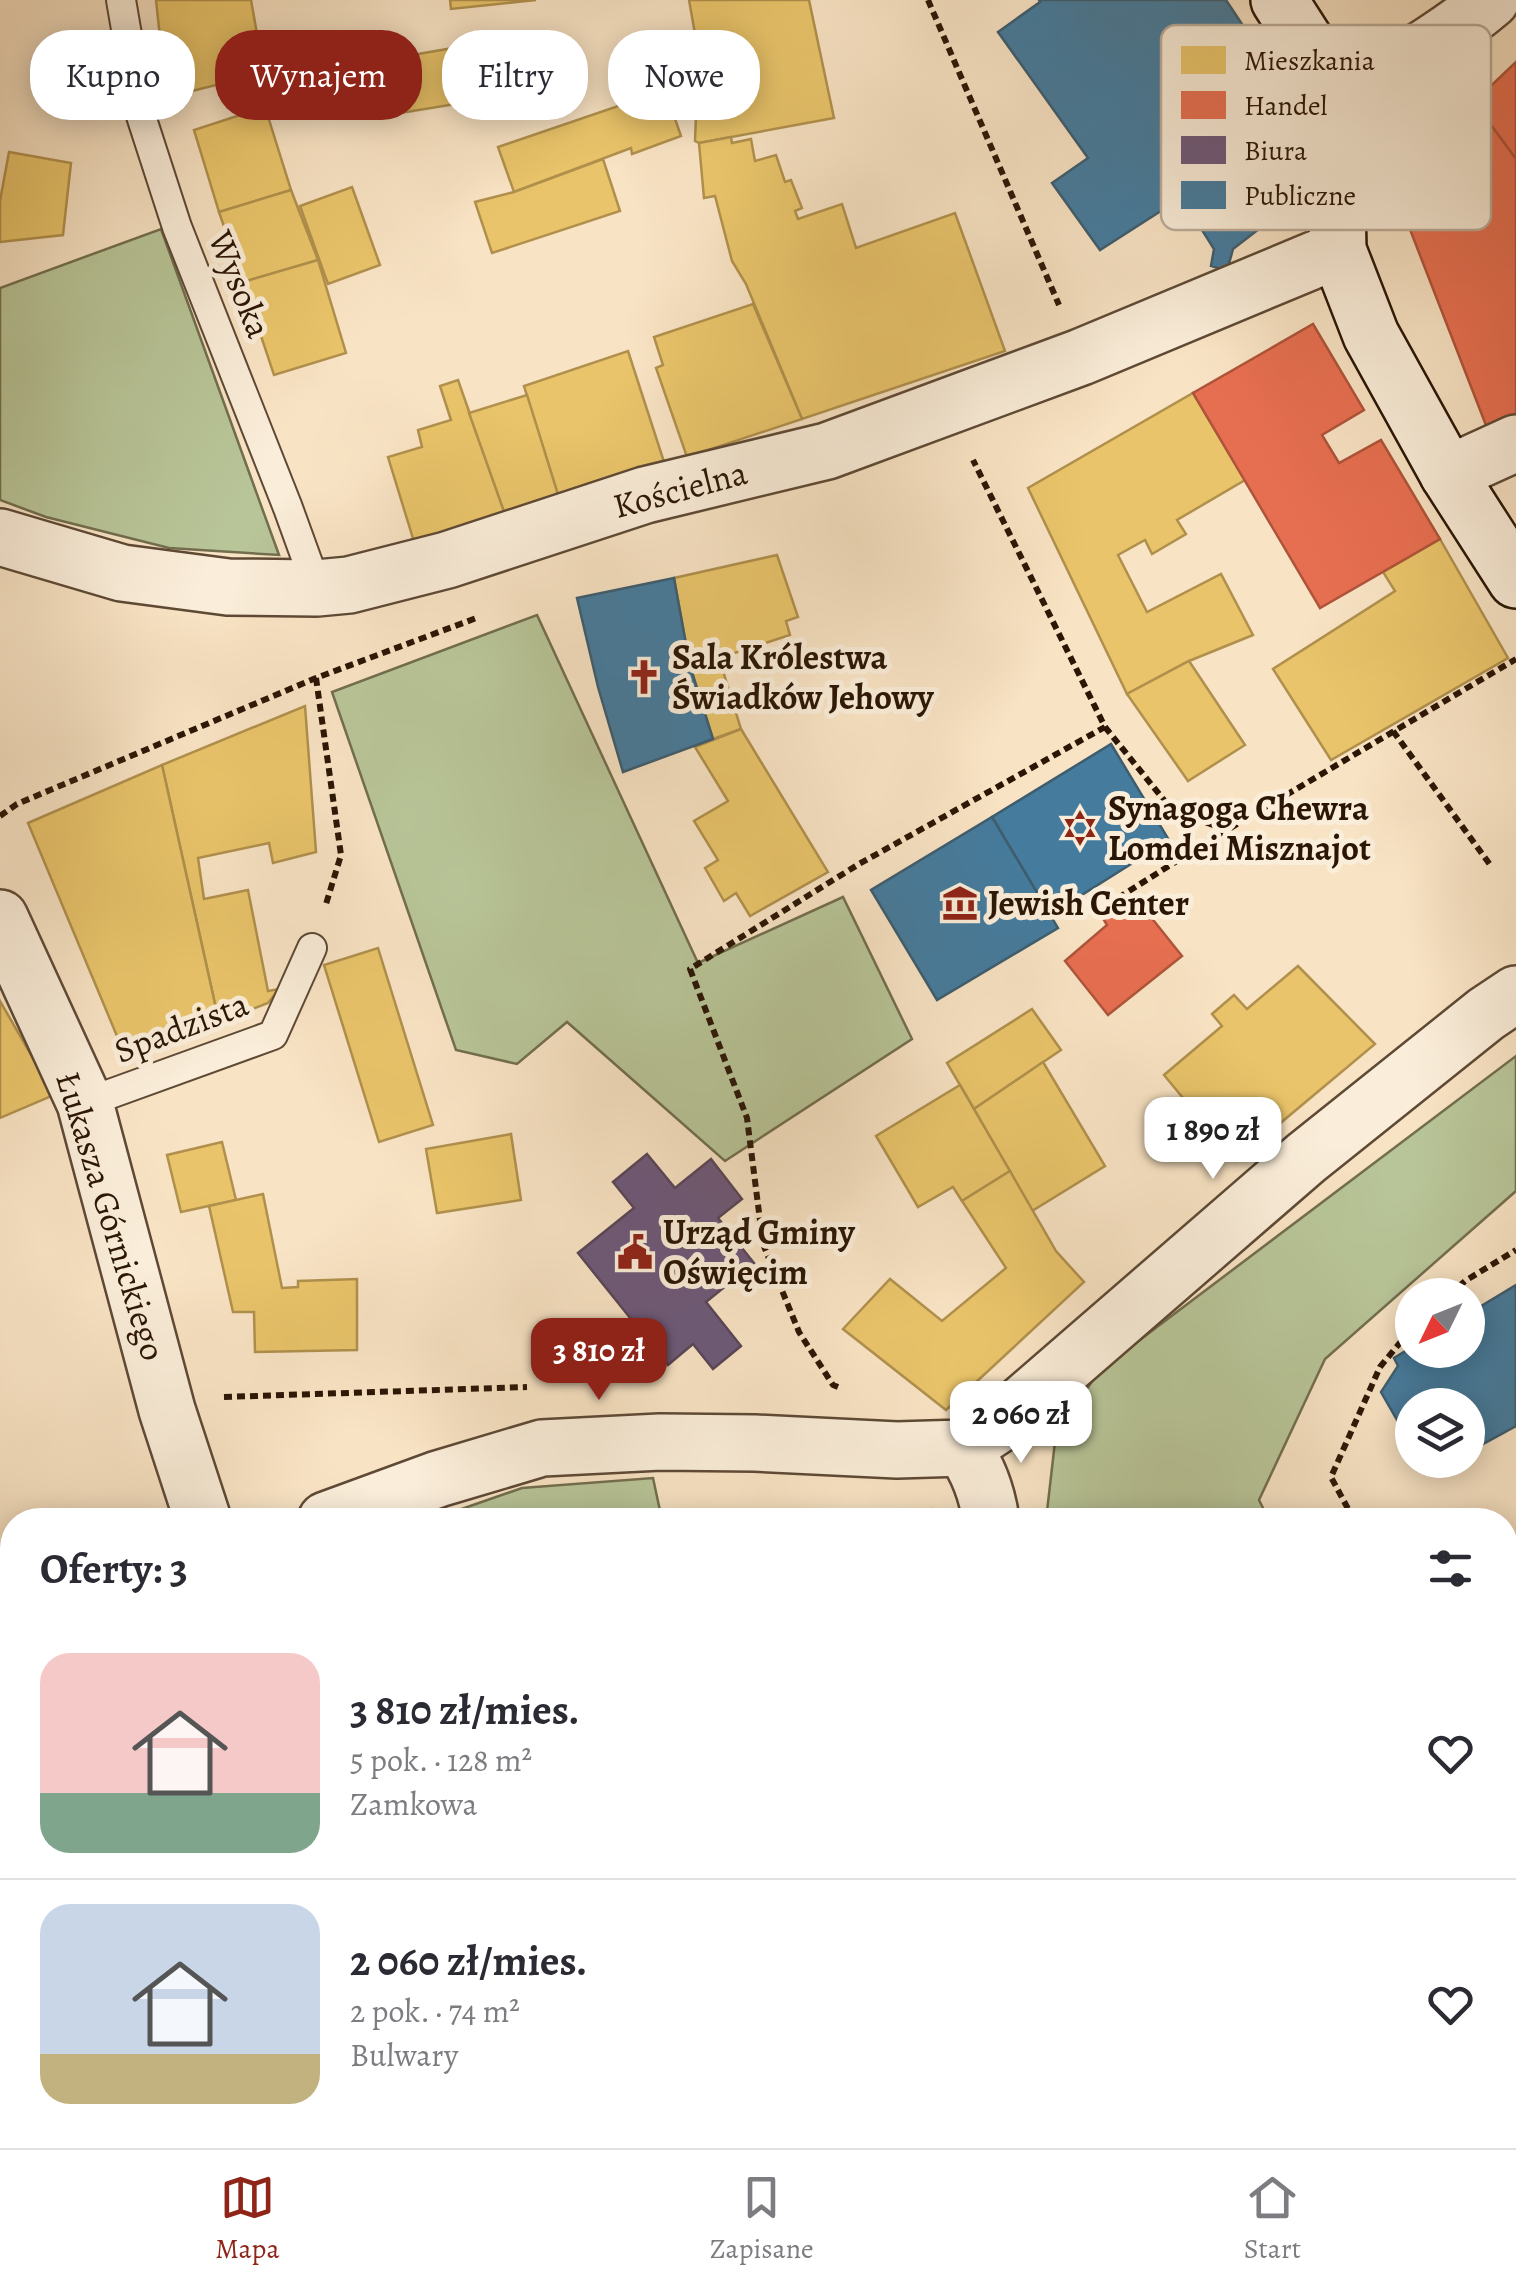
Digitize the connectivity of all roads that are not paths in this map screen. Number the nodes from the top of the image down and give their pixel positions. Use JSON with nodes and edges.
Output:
{"nodes":[{"id":1,"x":121,"y":0,"type":"edge"},
{"id":2,"x":1279,"y":0,"type":"edge"},
{"id":3,"x":1491,"y":0,"type":"edge"},
{"id":4,"x":1295,"y":25,"type":"edge"},
{"id":5,"x":1457,"y":25,"type":"edge"},
{"id":6,"x":1338,"y":230,"type":"edge"},
{"id":7,"x":1338,"y":250,"type":"junction"},
{"id":8,"x":1516,"y":443,"type":"edge"},
{"id":9,"x":1448,"y":474,"type":"junction"},
{"id":10,"x":0,"y":537,"type":"edge"},
{"id":11,"x":1516,"y":580,"type":"edge"},
{"id":12,"x":317,"y":588,"type":"junction"},
{"id":13,"x":0,"y":918,"type":"edge"},
{"id":14,"x":312,"y":948,"type":"road end"},
{"id":15,"x":1516,"y":994,"type":"edge"},
{"id":16,"x":85,"y":1103,"type":"junction"},
{"id":17,"x":963,"y":1448,"type":"junction"},
{"id":18,"x":198,"y":1508,"type":"edge"},
{"id":19,"x":359,"y":1508,"type":"edge"},
{"id":20,"x":989,"y":1508,"type":"edge"}],
"edges":[{"from":1,"to":12,"type":"lane","name":"Wysoka"},
{"from":2,"to":4,"type":"street"},
{"from":3,"to":5,"type":"street"},
{"from":6,"to":7,"type":"street"},
{"from":7,"to":9,"type":"street"},
{"from":7,"to":12,"type":"street","name":"Kościelna"},
{"from":8,"to":9,"type":"street"},
{"from":9,"to":11,"type":"street"},
{"from":10,"to":12,"type":"street","name":"Kościelna"},
{"from":13,"to":16,"type":"street","name":"Łukasza Górnickiego"},
{"from":14,"to":16,"type":"lane","name":"Spadzista"},
{"from":15,"to":17,"type":"street"},
{"from":16,"to":18,"type":"street","name":"Łukasza Górnickiego"},
{"from":17,"to":19,"type":"street"},
{"from":17,"to":20,"type":"street"}]}
